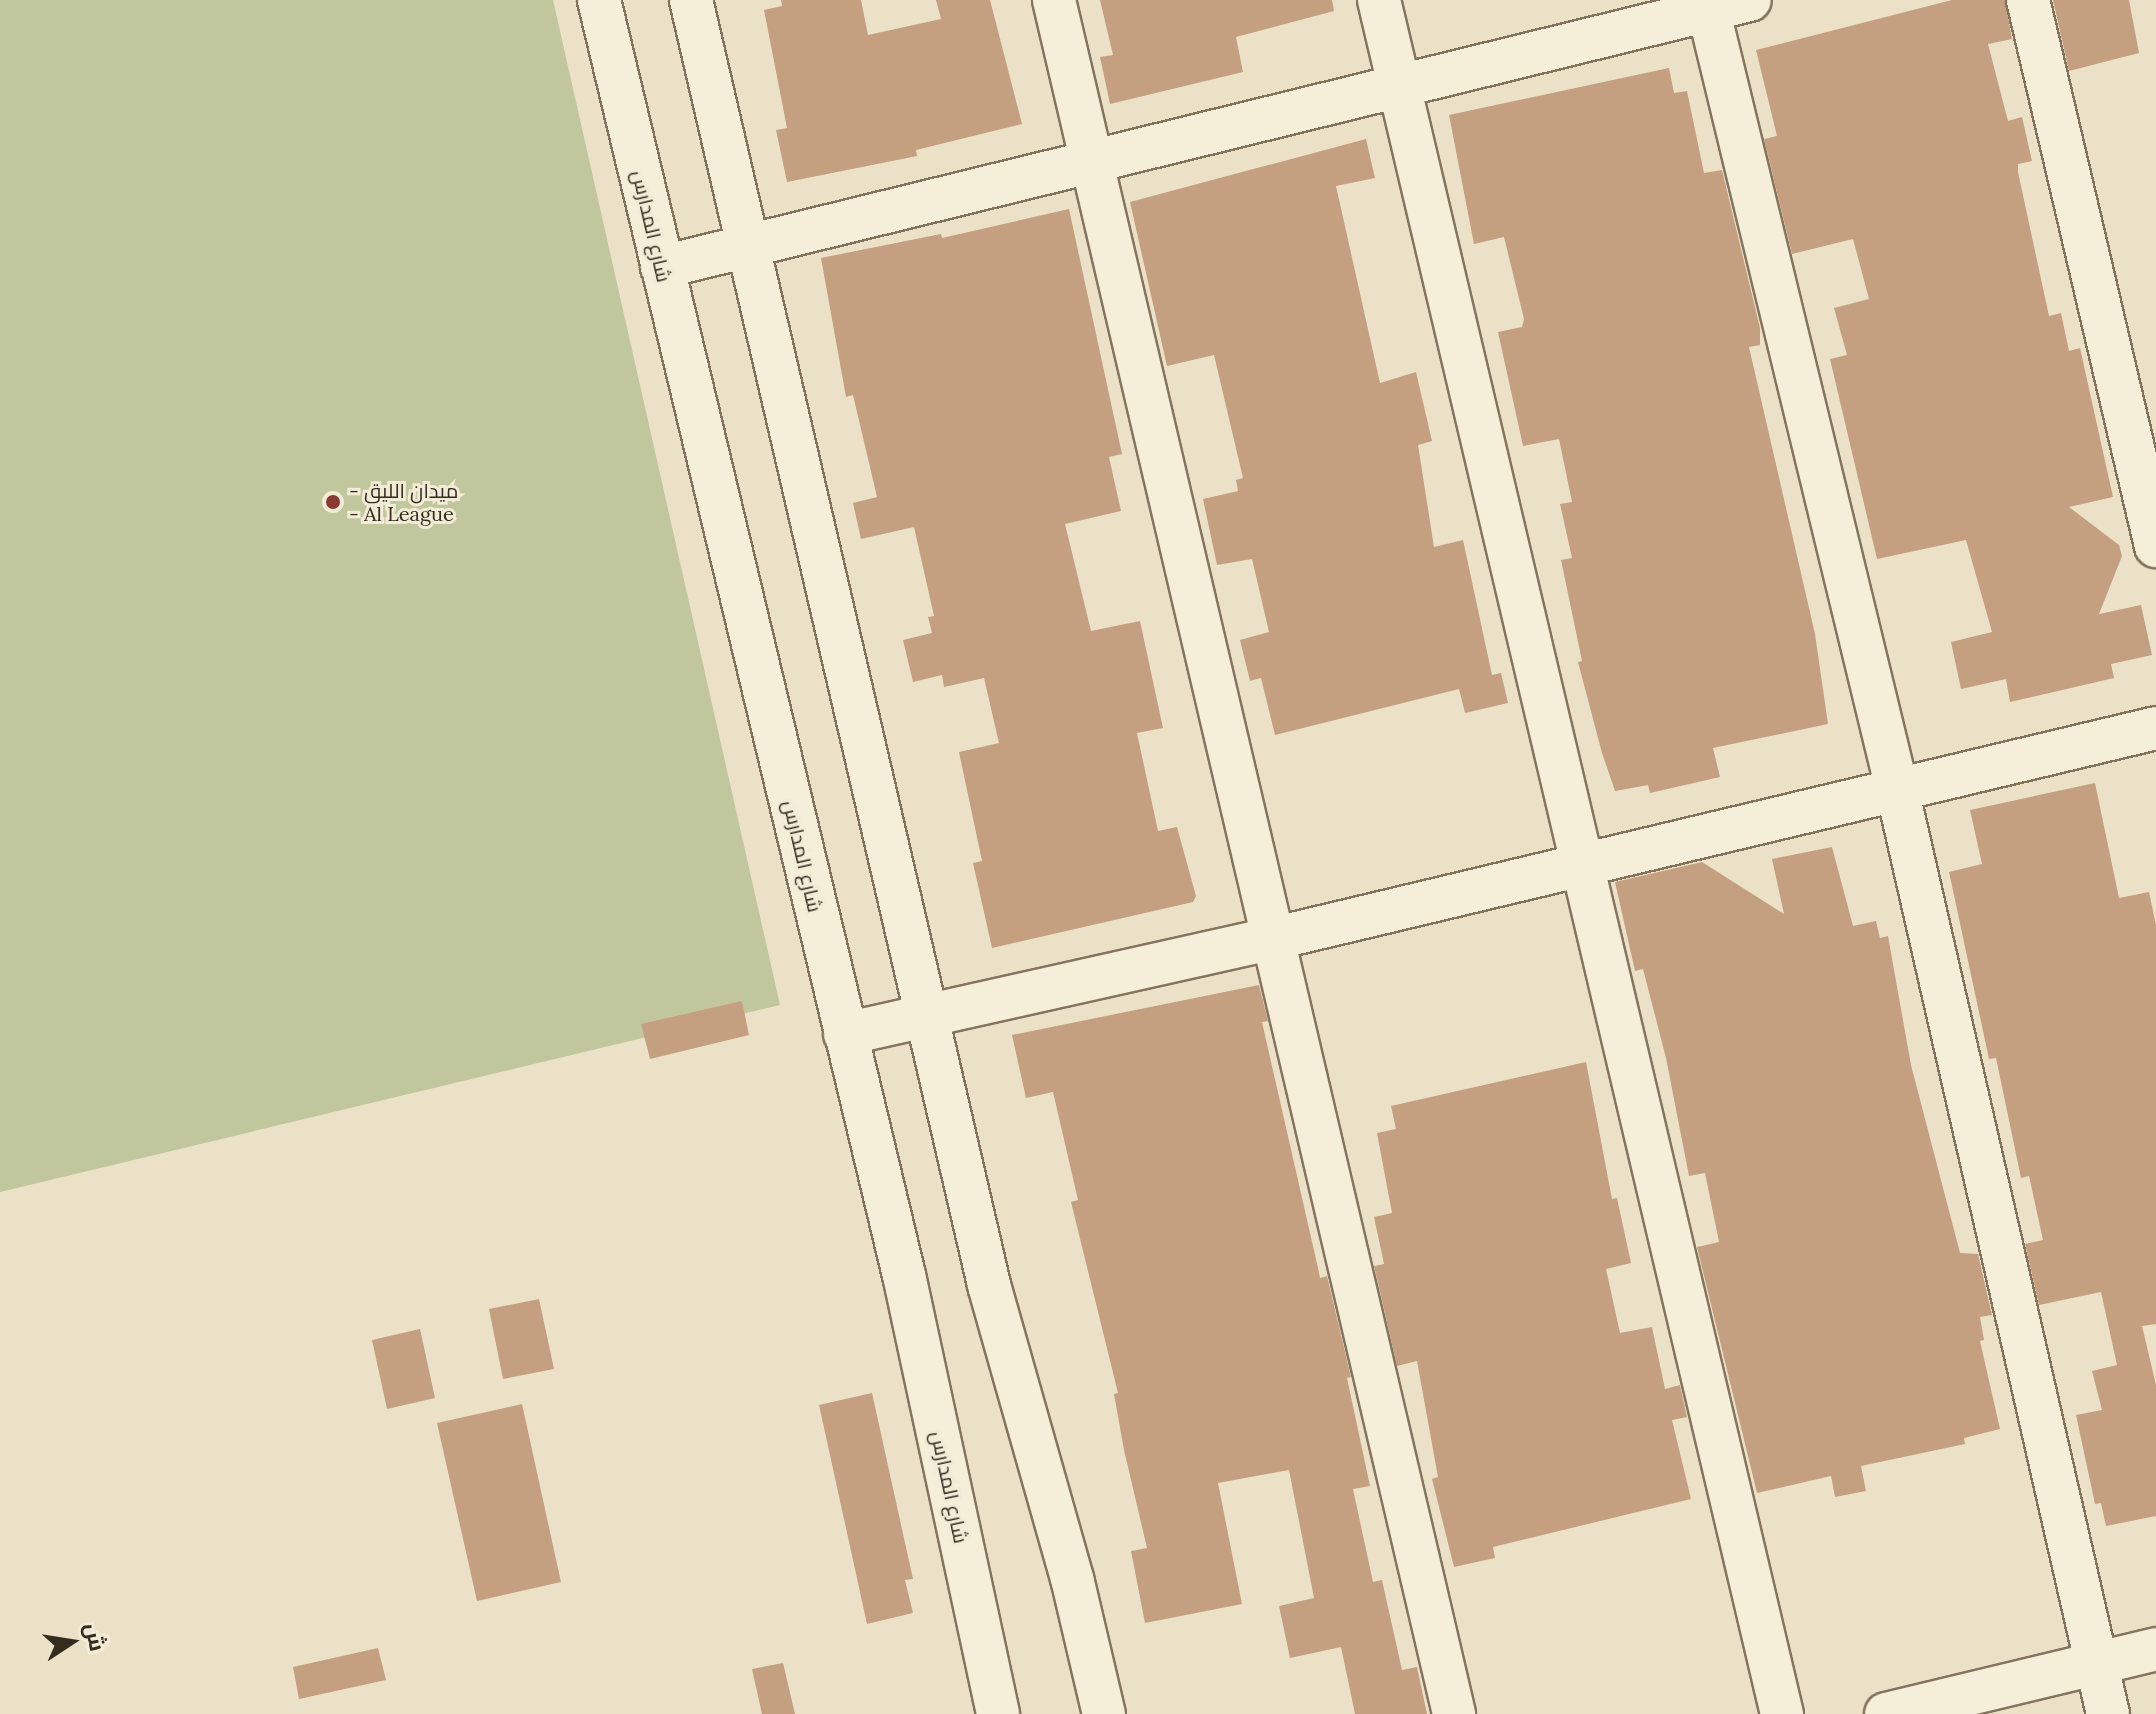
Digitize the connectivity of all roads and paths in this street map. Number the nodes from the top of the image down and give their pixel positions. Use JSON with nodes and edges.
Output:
{"nodes":[{"id":1,"x":599,"y":0,"type":"edge"},
{"id":2,"x":691,"y":0,"type":"edge"},
{"id":3,"x":1054,"y":0,"type":"edge"},
{"id":4,"x":1379,"y":0,"type":"edge"},
{"id":5,"x":1750,"y":0,"type":"edge"},
{"id":6,"x":2028,"y":0,"type":"edge"},
{"id":7,"x":1707,"y":5,"type":"edge"},
{"id":8,"x":1399,"y":87,"type":"junction"},
{"id":9,"x":1093,"y":161,"type":"junction"},
{"id":10,"x":747,"y":248,"type":"junction"},
{"id":11,"x":662,"y":267,"type":"junction"},
{"id":12,"x":2156,"y":546,"type":"edge"},
{"id":13,"x":2156,"y":728,"type":"edge"},
{"id":14,"x":1897,"y":789,"type":"junction"},
{"id":15,"x":1583,"y":866,"type":"junction"},
{"id":16,"x":1276,"y":938,"type":"junction"},
{"id":17,"x":927,"y":1017,"type":"junction"},
{"id":18,"x":845,"y":1034,"type":"junction"},
{"id":19,"x":2156,"y":1649,"type":"edge"},
{"id":20,"x":2095,"y":1661,"type":"junction"},
{"id":21,"x":998,"y":1714,"type":"edge"},
{"id":22,"x":1104,"y":1714,"type":"edge"},
{"id":23,"x":1454,"y":1714,"type":"edge"},
{"id":24,"x":1782,"y":1714,"type":"edge"},
{"id":25,"x":1886,"y":1714,"type":"edge"},
{"id":26,"x":2108,"y":1714,"type":"edge"}],
"edges":[{"from":1,"to":11,"type":"street","name":"شارع المدارس"},
{"from":2,"to":10,"type":"street"},
{"from":3,"to":9,"type":"street"},
{"from":4,"to":8,"type":"street"},
{"from":5,"to":7,"type":"street"},
{"from":6,"to":12,"type":"street"},
{"from":7,"to":8,"type":"street"},
{"from":7,"to":14,"type":"street"},
{"from":8,"to":9,"type":"street"},
{"from":8,"to":15,"type":"street"},
{"from":9,"to":10,"type":"street"},
{"from":9,"to":16,"type":"street"},
{"from":10,"to":11,"type":"street"},
{"from":10,"to":17,"type":"street"},
{"from":11,"to":18,"type":"street","name":"شارع المدارس"},
{"from":13,"to":14,"type":"street"},
{"from":14,"to":15,"type":"street"},
{"from":14,"to":20,"type":"street"},
{"from":15,"to":16,"type":"street"},
{"from":15,"to":24,"type":"street"},
{"from":16,"to":17,"type":"street"},
{"from":16,"to":23,"type":"street"},
{"from":17,"to":18,"type":"street"},
{"from":17,"to":22,"type":"street"},
{"from":18,"to":21,"type":"street","name":"شارع المدارس"},
{"from":19,"to":20,"type":"street"},
{"from":20,"to":25,"type":"street"},
{"from":20,"to":26,"type":"street"}]}
